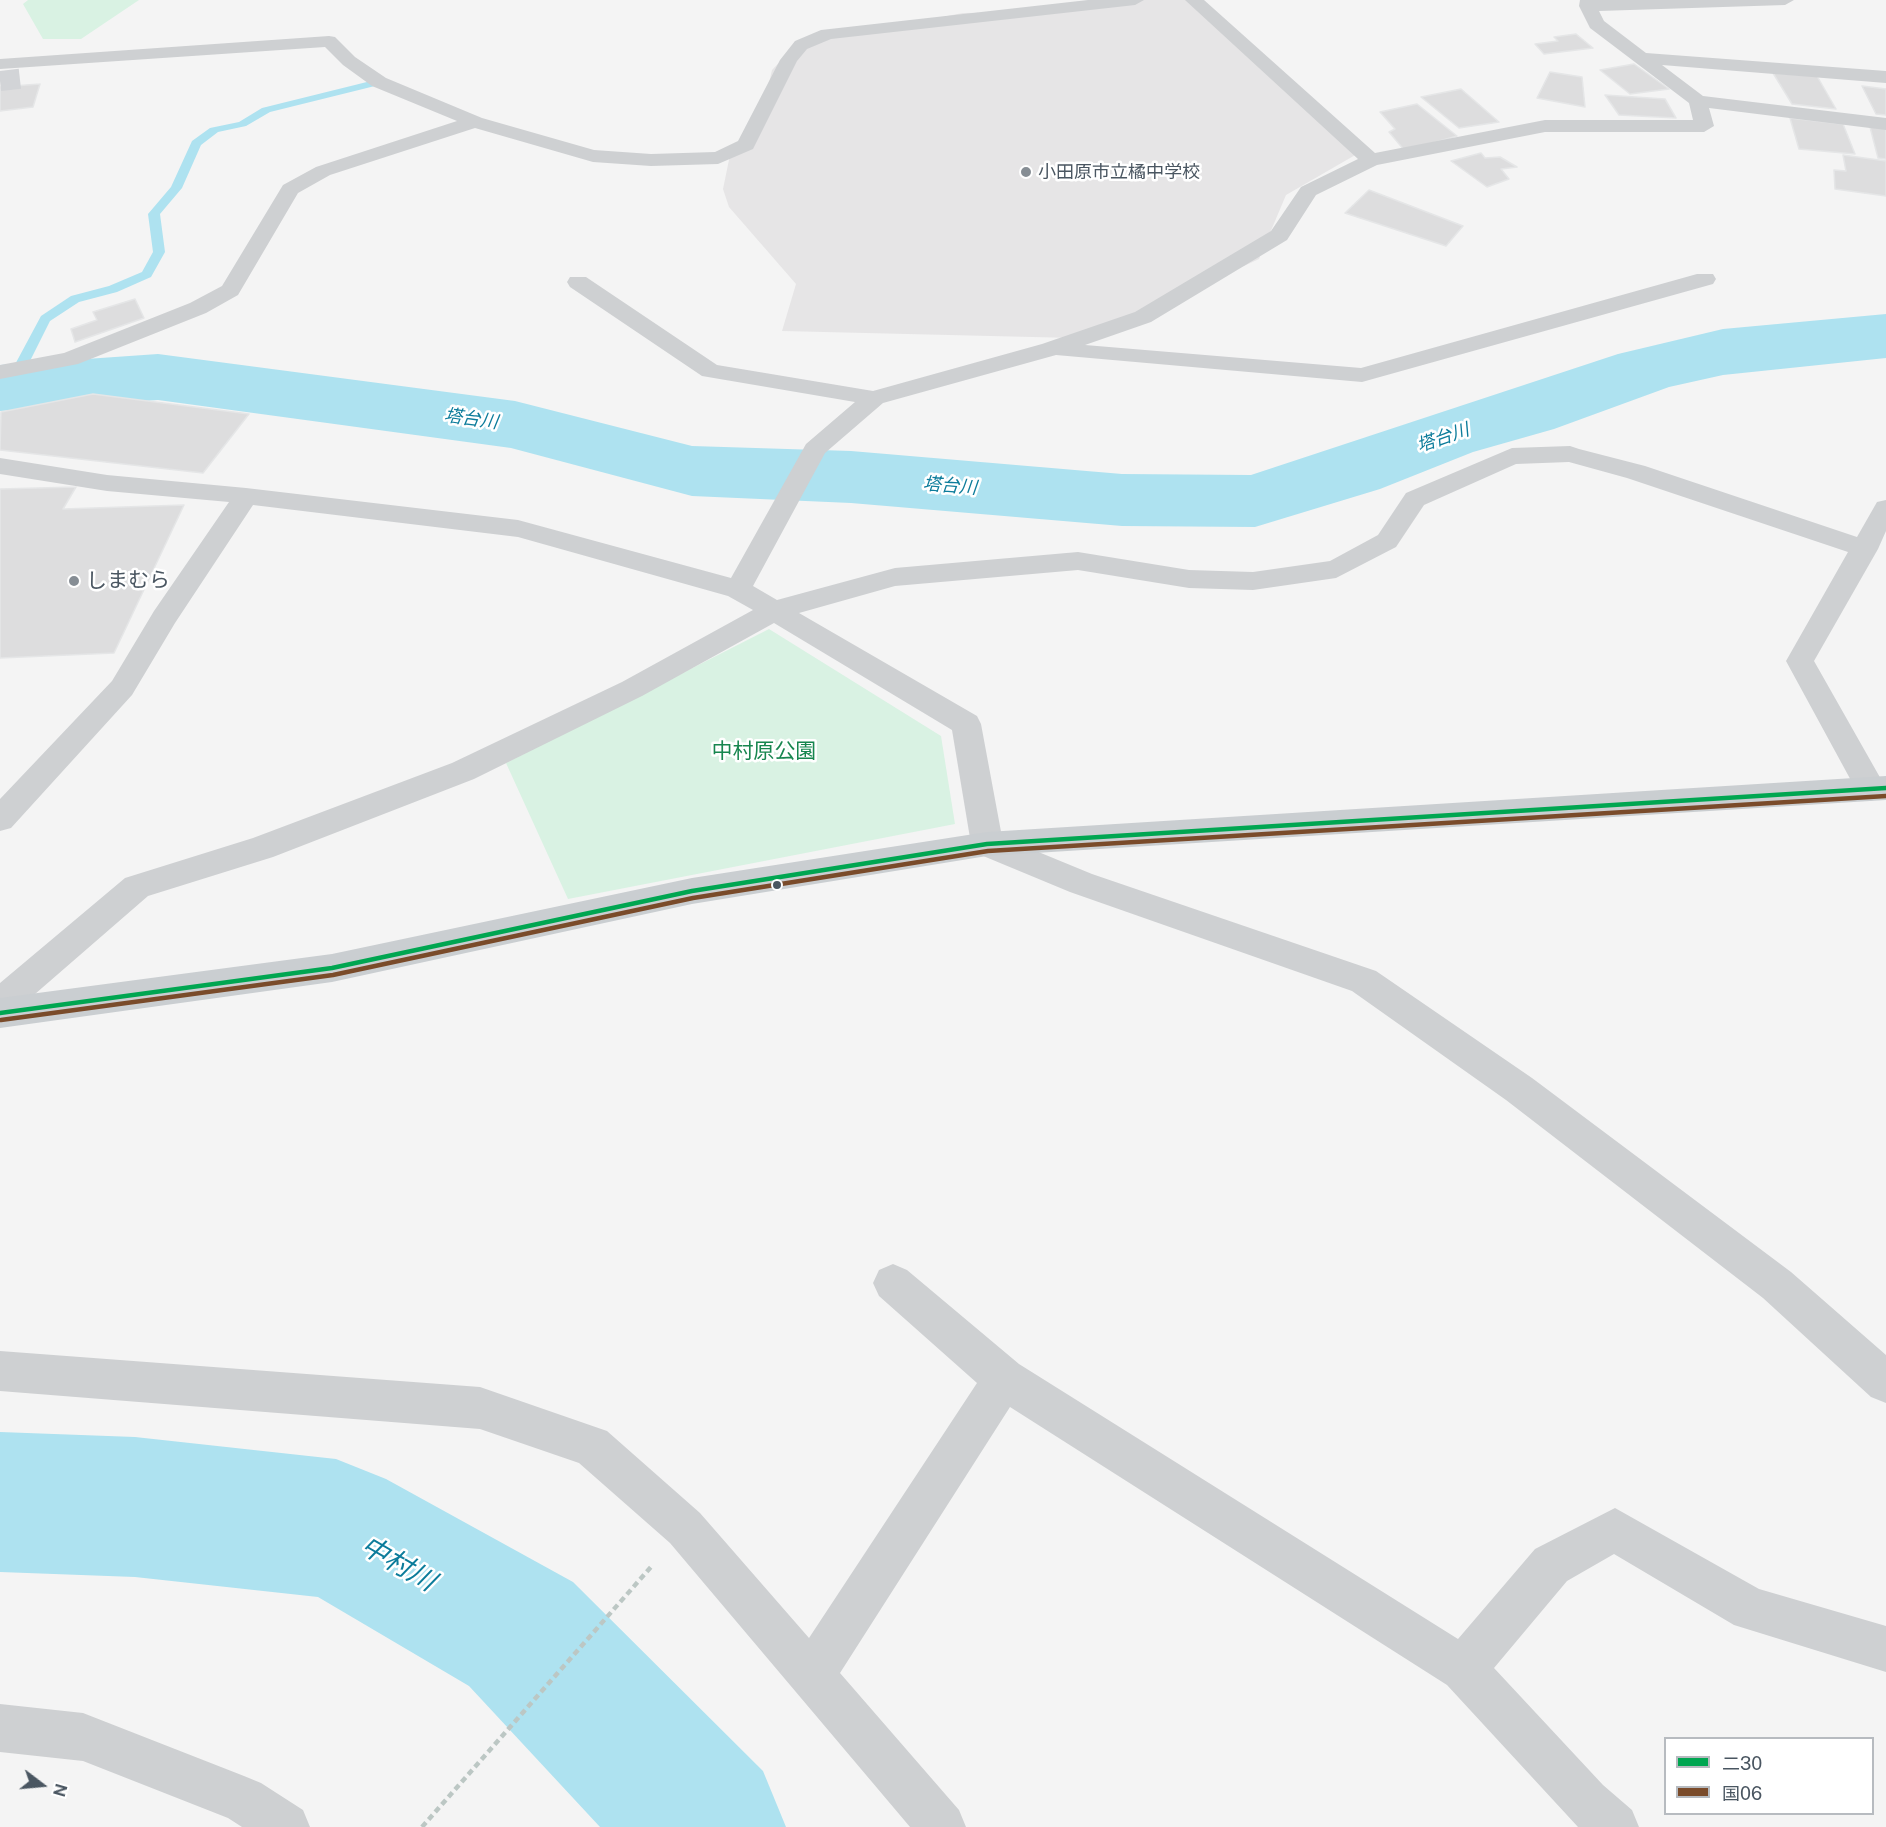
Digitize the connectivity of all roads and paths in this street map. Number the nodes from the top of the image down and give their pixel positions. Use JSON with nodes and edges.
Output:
{"nodes":[{"id":1,"x":1135,"y":0,"type":"edge"},
{"id":2,"x":1194,"y":0,"type":"edge"},
{"id":3,"x":1785,"y":0,"type":"edge"},
{"id":4,"x":1588,"y":3,"type":"edge"},
{"id":5,"x":1641,"y":58,"type":"junction"},
{"id":6,"x":348,"y":61,"type":"junction"},
{"id":7,"x":325,"y":63,"type":"dead end"},
{"id":8,"x":0,"y":64,"type":"tunnel mouth"},
{"id":9,"x":157,"y":71,"type":"dead end"},
{"id":10,"x":1886,"y":77,"type":"edge"},
{"id":11,"x":26,"y":78,"type":"tunnel mouth"},
{"id":12,"x":1698,"y":101,"type":"junction"},
{"id":13,"x":475,"y":122,"type":"junction"},
{"id":14,"x":1886,"y":124,"type":"edge"},
{"id":15,"x":1371,"y":160,"type":"junction"},
{"id":16,"x":1705,"y":279,"type":"dead end"},
{"id":17,"x":578,"y":282,"type":"dead end"},
{"id":18,"x":1050,"y":349,"type":"junction"},
{"id":19,"x":0,"y":372,"type":"edge"},
{"id":20,"x":874,"y":398,"type":"junction"},
{"id":21,"x":0,"y":466,"type":"edge"},
{"id":22,"x":246,"y":496,"type":"junction"},
{"id":23,"x":1886,"y":508,"type":"edge"},
{"id":24,"x":1865,"y":549,"type":"junction"},
{"id":25,"x":738,"y":589,"type":"junction"},
{"id":26,"x":775,"y":610,"type":"junction"},
{"id":27,"x":1878,"y":789,"type":"edge"},
{"id":28,"x":0,"y":819,"type":"edge"},
{"id":29,"x":987,"y":844,"type":"junction"},
{"id":30,"x":0,"y":1004,"type":"edge"},
{"id":31,"x":0,"y":1013,"type":"edge"},
{"id":32,"x":893,"y":1283,"type":"dead end"},
{"id":33,"x":0,"y":1371,"type":"edge"},
{"id":34,"x":1004,"y":1379,"type":"junction"},
{"id":35,"x":1886,"y":1382,"type":"edge"},
{"id":36,"x":685,"y":1528,"type":"junction"},
{"id":37,"x":1886,"y":1649,"type":"edge"},
{"id":38,"x":1463,"y":1669,"type":"junction"},
{"id":39,"x":812,"y":1675,"type":"junction"},
{"id":40,"x":0,"y":1728,"type":"edge"},
{"id":41,"x":286,"y":1827,"type":"edge"},
{"id":42,"x":422,"y":1827,"type":"edge"},
{"id":43,"x":942,"y":1827,"type":"edge"},
{"id":44,"x":1616,"y":1827,"type":"edge"}],
"edges":[{"from":1,"to":13,"type":"street"},
{"from":2,"to":15,"type":"street"},
{"from":3,"to":4,"type":"street"},
{"from":4,"to":5,"type":"street"},
{"from":5,"to":10,"type":"street"},
{"from":5,"to":12,"type":"street"},
{"from":6,"to":7,"type":"street"},
{"from":6,"to":8,"type":"street"},
{"from":6,"to":13,"type":"street"},
{"from":9,"to":11,"type":"street"},
{"from":12,"to":14,"type":"street"},
{"from":12,"to":15,"type":"street"},
{"from":13,"to":19,"type":"street"},
{"from":15,"to":18,"type":"street"},
{"from":16,"to":18,"type":"street"},
{"from":17,"to":20,"type":"street"},
{"from":18,"to":20,"type":"street"},
{"from":20,"to":25,"type":"street"},
{"from":21,"to":22,"type":"street"},
{"from":22,"to":25,"type":"street"},
{"from":22,"to":28,"type":"street"},
{"from":23,"to":24,"type":"street"},
{"from":24,"to":26,"type":"street"},
{"from":24,"to":27,"type":"street"},
{"from":25,"to":26,"type":"street"},
{"from":26,"to":29,"type":"street"},
{"from":26,"to":30,"type":"street"},
{"from":27,"to":29,"type":"main road"},
{"from":29,"to":31,"type":"main road"},
{"from":29,"to":35,"type":"street"},
{"from":32,"to":34,"type":"street"},
{"from":33,"to":36,"type":"street"},
{"from":34,"to":38,"type":"street"},
{"from":34,"to":39,"type":"street"},
{"from":36,"to":39,"type":"street"},
{"from":36,"to":42,"type":"path"},
{"from":37,"to":38,"type":"street"},
{"from":38,"to":44,"type":"street"},
{"from":39,"to":43,"type":"street"},
{"from":40,"to":41,"type":"street"}]}
